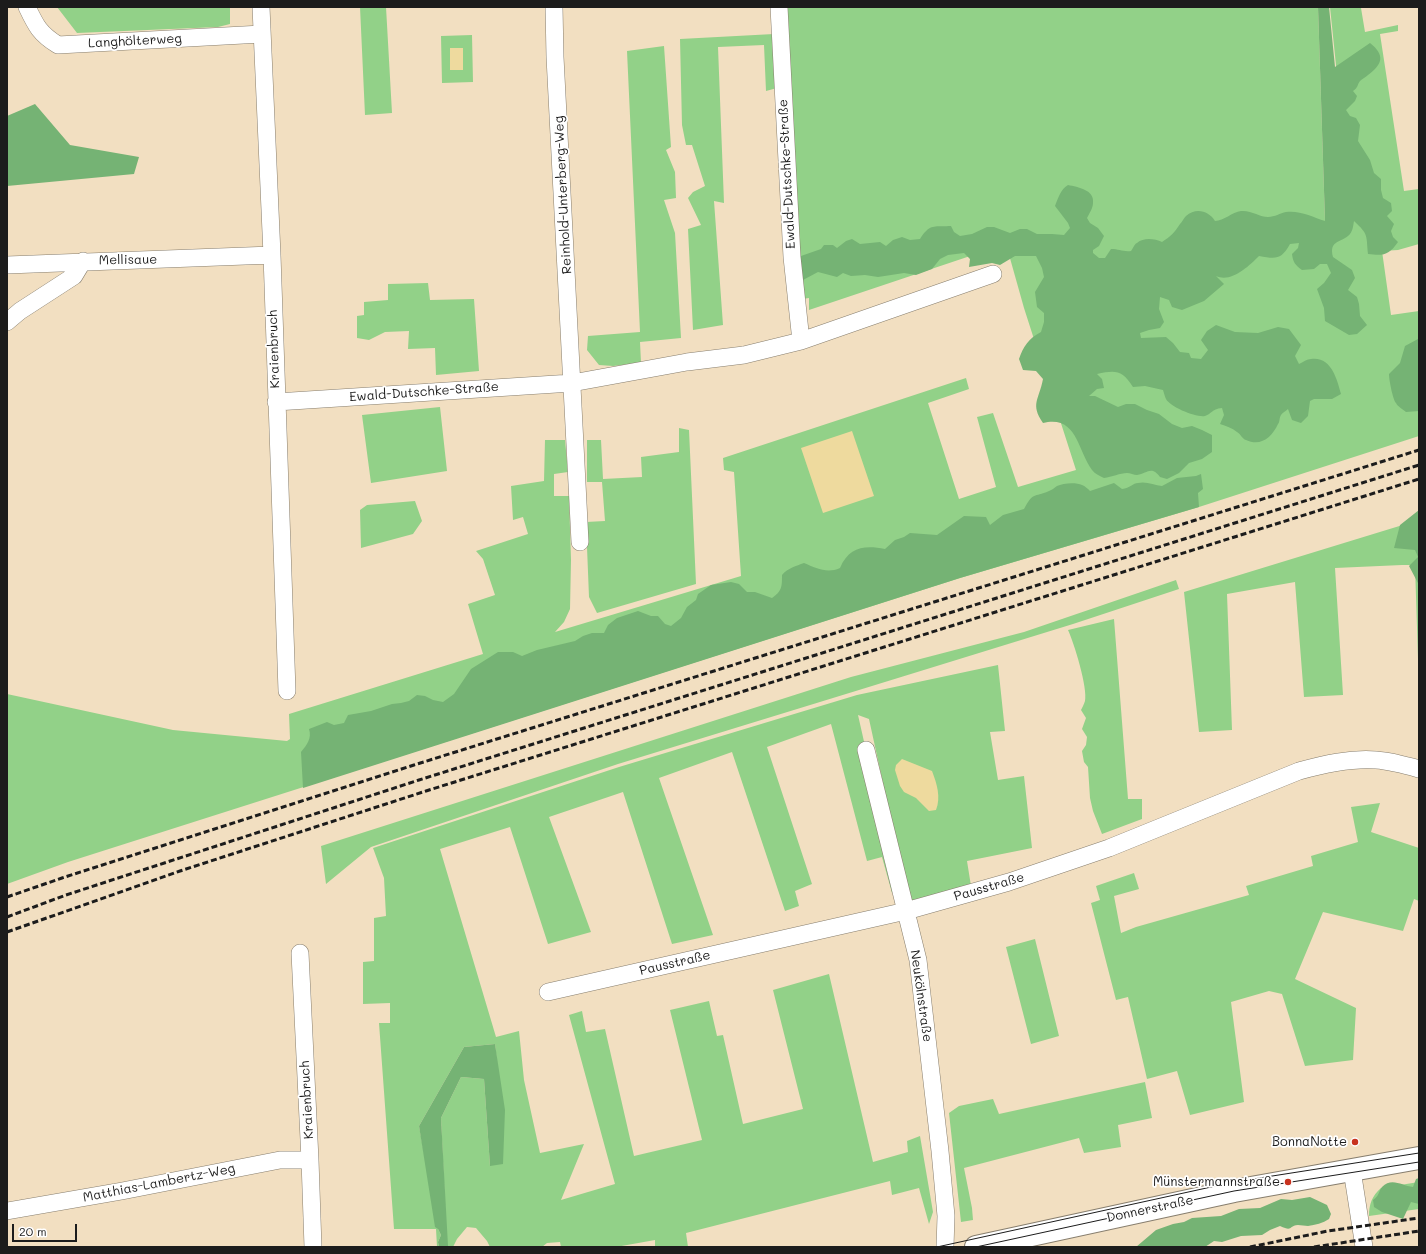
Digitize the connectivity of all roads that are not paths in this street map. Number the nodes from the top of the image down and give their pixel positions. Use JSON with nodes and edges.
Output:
{"nodes":[{"id":1,"x":27,"y":7,"type":"edge"},
{"id":2,"x":261,"y":7,"type":"edge"},
{"id":3,"x":554,"y":7,"type":"edge"},
{"id":4,"x":779,"y":7,"type":"edge"},
{"id":5,"x":262,"y":34,"type":"junction"},
{"id":6,"x":272,"y":255,"type":"junction"},
{"id":7,"x":83,"y":261,"type":"junction"},
{"id":8,"x":7,"y":265,"type":"edge"},
{"id":9,"x":993,"y":274,"type":"dead end"},
{"id":10,"x":7,"y":322,"type":"edge"},
{"id":11,"x":801,"y":341,"type":"junction"},
{"id":12,"x":572,"y":383,"type":"junction"},
{"id":13,"x":276,"y":402,"type":"junction"},
{"id":14,"x":580,"y":542,"type":"dead end"},
{"id":15,"x":287,"y":691,"type":"dead end"},
{"id":16,"x":866,"y":750,"type":"dead end"},
{"id":17,"x":1419,"y":769,"type":"edge"},
{"id":18,"x":906,"y":911,"type":"junction"},
{"id":19,"x":300,"y":953,"type":"dead end"},
{"id":20,"x":548,"y":992,"type":"dead end"},
{"id":21,"x":1419,"y":1158,"type":"edge"},
{"id":22,"x":310,"y":1160,"type":"junction"},
{"id":23,"x":1352,"y":1170,"type":"junction"},
{"id":24,"x":7,"y":1211,"type":"edge"},
{"id":25,"x":313,"y":1247,"type":"edge"},
{"id":26,"x":945,"y":1247,"type":"edge"},
{"id":27,"x":976,"y":1247,"type":"edge"},
{"id":28,"x":1364,"y":1247,"type":"edge"}],
"edges":[{"from":1,"to":5,"type":"street","name":"Langhölterweg"},
{"from":2,"to":5,"type":"street","name":"Kraienbruch"},
{"from":3,"to":12,"type":"street","name":"Reinhold-Unterberg-Weg"},
{"from":4,"to":11,"type":"street","name":"Ewald-Dutschke-Straße"},
{"from":5,"to":6,"type":"street","name":"Kraienbruch"},
{"from":6,"to":7,"type":"street","name":"Mellisaue"},
{"from":6,"to":13,"type":"street","name":"Kraienbruch"},
{"from":7,"to":8,"type":"street"},
{"from":7,"to":10,"type":"street","name":"Mellisaue"},
{"from":9,"to":11,"type":"street","name":"Ewald-Dutschke-Straße"},
{"from":11,"to":12,"type":"street","name":"Ewald-Dutschke-Straße"},
{"from":12,"to":13,"type":"street","name":"Ewald-Dutschke-Straße"},
{"from":12,"to":14,"type":"street"},
{"from":13,"to":15,"type":"street","name":"Kraienbruch"},
{"from":16,"to":18,"type":"street","name":"Neukölnstraße"},
{"from":17,"to":18,"type":"street","name":"Pausstraße"},
{"from":18,"to":20,"type":"street","name":"Pausstraße"},
{"from":18,"to":26,"type":"street","name":"Neukölnstraße"},
{"from":19,"to":22,"type":"street","name":"Kraienbruch"},
{"from":21,"to":23,"type":"main road","name":"Donnerstraße"},
{"from":22,"to":24,"type":"street","name":"Matthias-Lambertz-Weg"},
{"from":22,"to":25,"type":"street","name":"Kraienbruch"},
{"from":23,"to":27,"type":"main road","name":"Donnerstraße"},
{"from":23,"to":28,"type":"street"}]}
